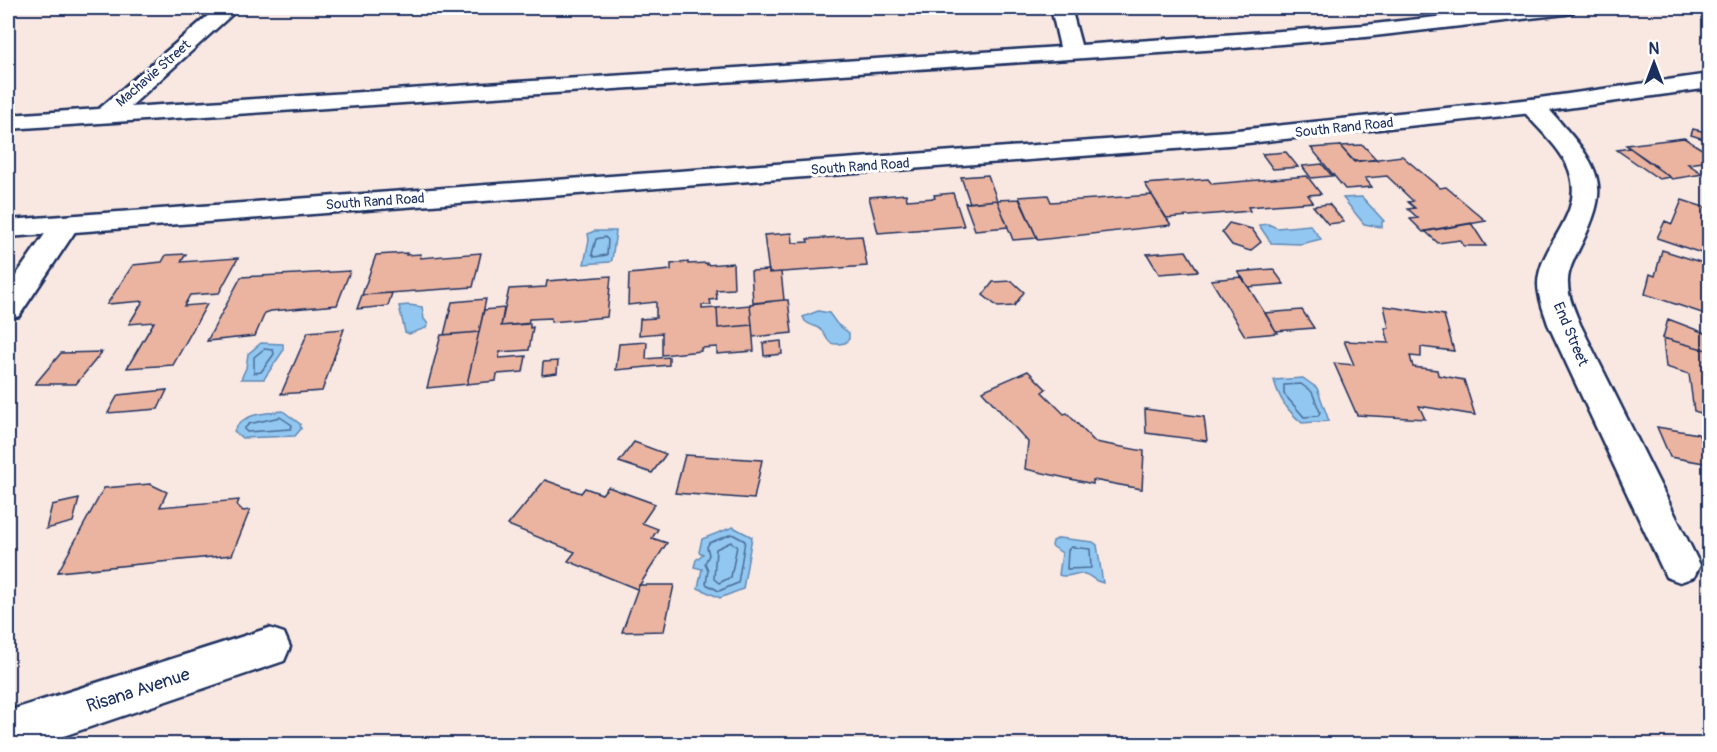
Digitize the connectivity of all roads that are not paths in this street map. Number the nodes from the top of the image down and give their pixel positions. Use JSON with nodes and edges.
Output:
{"nodes":[{"id":1,"x":229,"y":8,"type":"edge"},
{"id":2,"x":1062,"y":8,"type":"edge"},
{"id":3,"x":1566,"y":8,"type":"edge"},
{"id":4,"x":1072,"y":53,"type":"junction"},
{"id":5,"x":1710,"y":81,"type":"edge"},
{"id":6,"x":1532,"y":106,"type":"junction"},
{"id":7,"x":105,"y":116,"type":"junction"},
{"id":8,"x":8,"y":122,"type":"edge"},
{"id":9,"x":66,"y":224,"type":"junction"},
{"id":10,"x":8,"y":229,"type":"edge"},
{"id":11,"x":8,"y":309,"type":"edge"},
{"id":12,"x":1680,"y":565,"type":"dead end"},
{"id":13,"x":268,"y":647,"type":"dead end"},
{"id":14,"x":8,"y":733,"type":"edge"}],
"edges":[{"from":1,"to":7,"type":"street","name":"Machavie Street"},
{"from":2,"to":4,"type":"street"},
{"from":3,"to":4,"type":"street"},
{"from":4,"to":7,"type":"street"},
{"from":5,"to":6,"type":"street","name":"South Rand Road"},
{"from":6,"to":9,"type":"street","name":"South Rand Road"},
{"from":6,"to":12,"type":"street","name":"End Street"},
{"from":7,"to":8,"type":"street"},
{"from":9,"to":10,"type":"street","name":"South Rand Road"},
{"from":9,"to":11,"type":"street"},
{"from":13,"to":14,"type":"street","name":"Risana Avenue"}]}
